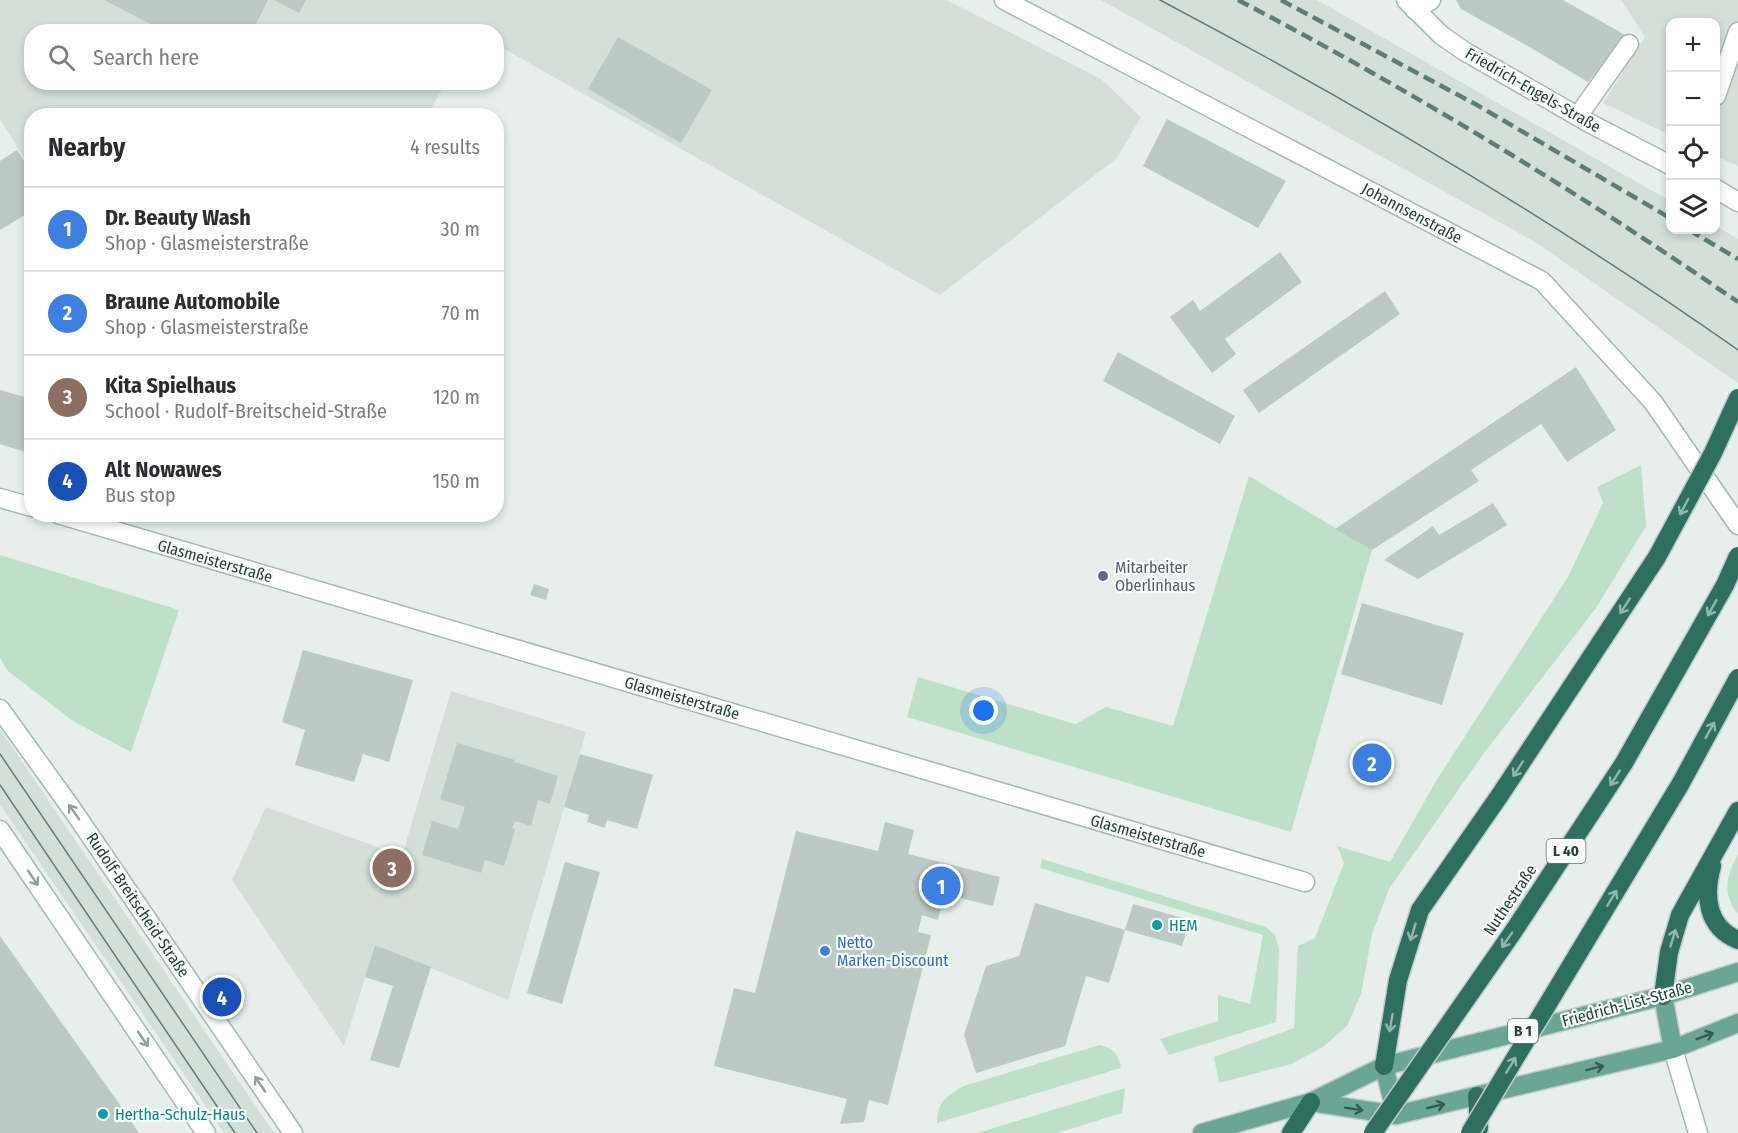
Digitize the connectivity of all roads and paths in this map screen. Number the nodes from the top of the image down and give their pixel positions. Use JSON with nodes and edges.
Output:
{"nodes":[{"id":1,"x":1004,"y":0,"type":"edge"},
{"id":2,"x":1431,"y":0,"type":"edge"},
{"id":3,"x":1411,"y":5,"type":"edge"},
{"id":4,"x":1738,"y":32,"type":"edge"},
{"id":5,"x":1629,"y":44,"type":"dead end"},
{"id":6,"x":1720,"y":84,"type":"edge"},
{"id":7,"x":1578,"y":116,"type":"junction"},
{"id":8,"x":1666,"y":162,"type":"edge"},
{"id":9,"x":1720,"y":191,"type":"edge"},
{"id":10,"x":1738,"y":202,"type":"edge"},
{"id":11,"x":1738,"y":398,"type":"edge"},
{"id":12,"x":0,"y":498,"type":"edge"},
{"id":13,"x":24,"y":505,"type":"edge"},
{"id":14,"x":85,"y":522,"type":"edge"},
{"id":15,"x":1738,"y":525,"type":"edge"},
{"id":16,"x":1738,"y":556,"type":"edge"},
{"id":17,"x":1738,"y":678,"type":"edge"},
{"id":18,"x":0,"y":710,"type":"edge"},
{"id":19,"x":1738,"y":811,"type":"edge"},
{"id":20,"x":0,"y":830,"type":"edge"},
{"id":21,"x":1717,"y":847,"type":"junction"},
{"id":22,"x":1305,"y":882,"type":"dead end"},
{"id":23,"x":1738,"y":940,"type":"edge"},
{"id":24,"x":1738,"y":972,"type":"edge"},
{"id":25,"x":1663,"y":996,"type":"junction"},
{"id":26,"x":1738,"y":1023,"type":"edge"},
{"id":27,"x":1673,"y":1049,"type":"junction"},
{"id":28,"x":1384,"y":1066,"type":"junction"},
{"id":29,"x":1477,"y":1096,"type":"junction"},
{"id":30,"x":1311,"y":1102,"type":"junction"},
{"id":31,"x":1396,"y":1115,"type":"junction"},
{"id":32,"x":206,"y":1133,"type":"edge"},
{"id":33,"x":293,"y":1133,"type":"edge"},
{"id":34,"x":1202,"y":1133,"type":"edge"},
{"id":35,"x":1291,"y":1133,"type":"edge"},
{"id":36,"x":1373,"y":1133,"type":"edge"},
{"id":37,"x":1470,"y":1133,"type":"edge"},
{"id":38,"x":1479,"y":1133,"type":"edge"},
{"id":39,"x":1698,"y":1133,"type":"edge"}],
"edges":[{"from":1,"to":15,"type":"street","name":"Johannsenstraße"},
{"from":2,"to":3,"type":"street"},
{"from":3,"to":7,"type":"street","name":"Friedrich-Engels-Straße"},
{"from":4,"to":6,"type":"street"},
{"from":5,"to":7,"type":"street"},
{"from":7,"to":8,"type":"street","name":"Friedrich-Engels-Straße"},
{"from":9,"to":10,"type":"street"},
{"from":11,"to":28,"type":"highway","one_way":true,"bridge":true},
{"from":12,"to":13,"type":"street"},
{"from":14,"to":22,"type":"street","name":"Glasmeisterstraße"},
{"from":16,"to":36,"type":"highway","name":"Nuthestraße","number":"L 40","one_way":true,"bridge":true},
{"from":37,"to":17,"type":"highway","one_way":true,"bridge":true},
{"from":33,"to":18,"type":"street","name":"Rudolf-Breitscheid-Straße","one_way":true},
{"from":19,"to":21,"type":"highway"},
{"from":20,"to":32,"type":"street","one_way":true},
{"from":21,"to":23,"type":"highway"},
{"from":25,"to":21,"type":"highway","one_way":true},
{"from":24,"to":25,"type":"main road","name":"Friedrich-List-Straße","number":"B 1"},
{"from":25,"to":27,"type":"main road"},
{"from":25,"to":28,"type":"main road","name":"Friedrich-List-Straße","number":"B 1"},
{"from":27,"to":26,"type":"main road","name":"Friedrich-List-Straße","one_way":true},
{"from":29,"to":27,"type":"main road","name":"Friedrich-List-Straße","one_way":true},
{"from":27,"to":39,"type":"street"},
{"from":28,"to":30,"type":"main road","name":"Friedrich-List-Straße","number":"B 1"},
{"from":28,"to":31,"type":"main road"},
{"from":31,"to":29,"type":"main road","name":"Friedrich-List-Straße","one_way":true},
{"from":29,"to":38,"type":"highway"},
{"from":30,"to":31,"type":"main road","name":"Friedrich-List-Straße","one_way":true},
{"from":30,"to":34,"type":"main road","name":"Friedrich-List-Straße"},
{"from":30,"to":35,"type":"highway"}]}
